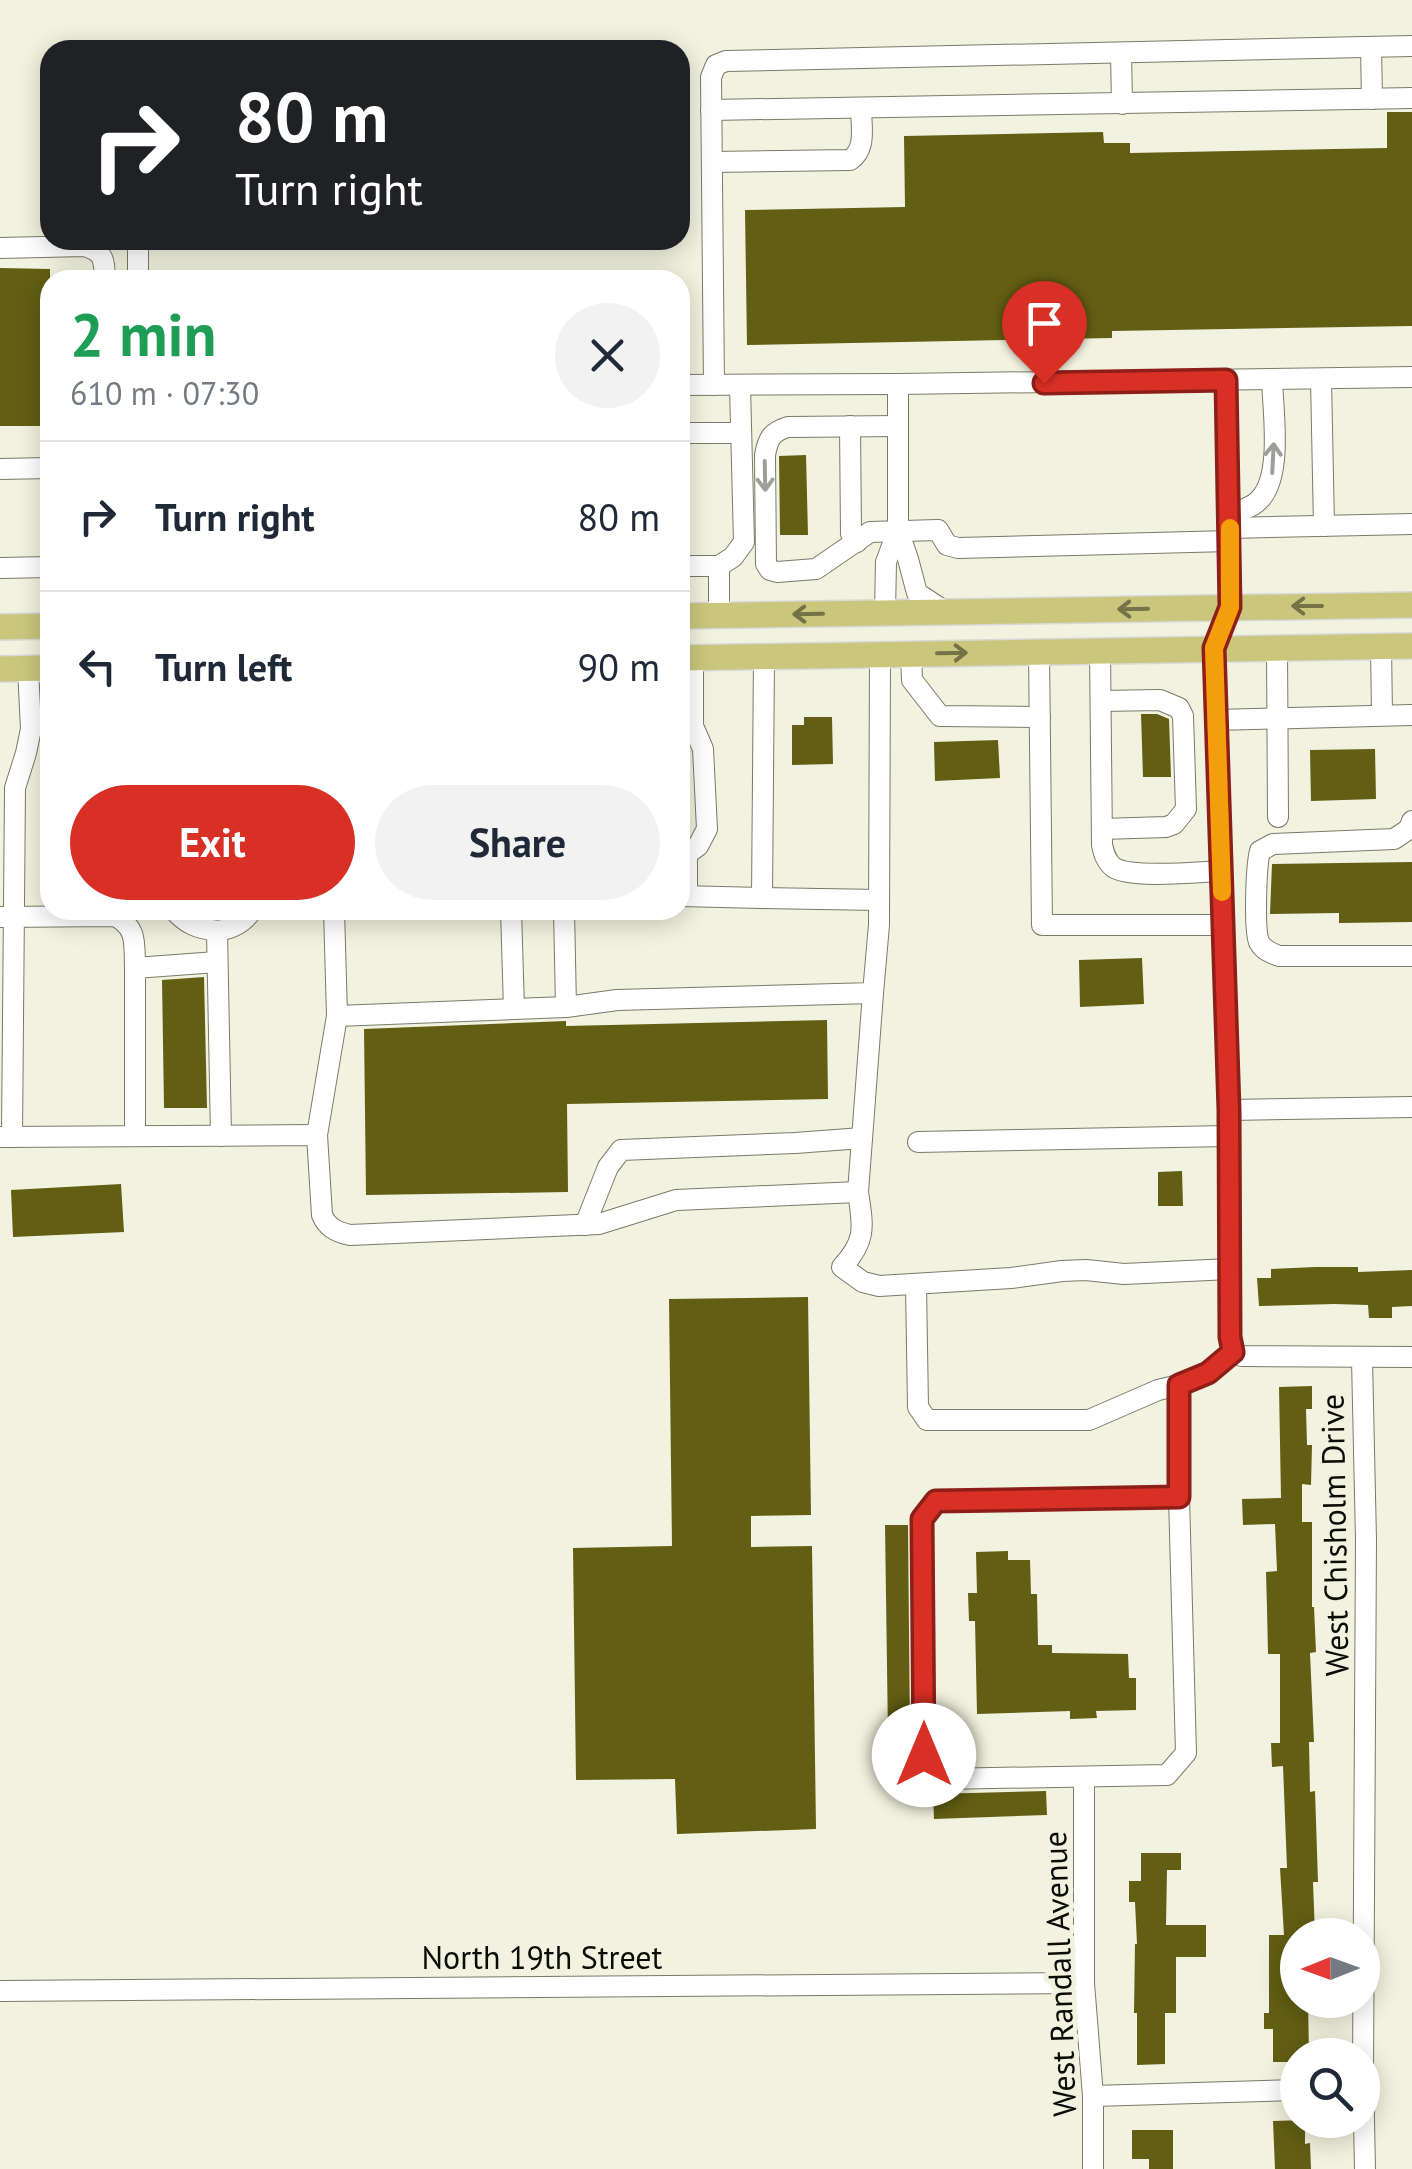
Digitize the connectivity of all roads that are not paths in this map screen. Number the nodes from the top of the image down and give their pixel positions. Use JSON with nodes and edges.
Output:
{"nodes":[{"id":1,"x":1412,"y":46,"type":"edge"},
{"id":2,"x":1371,"y":47,"type":"junction"},
{"id":3,"x":1121,"y":53,"type":"junction"},
{"id":4,"x":1412,"y":98,"type":"edge"},
{"id":5,"x":1372,"y":99,"type":"junction"},
{"id":6,"x":1122,"y":104,"type":"junction"},
{"id":7,"x":861,"y":108,"type":"junction"},
{"id":8,"x":711,"y":110,"type":"junction"},
{"id":9,"x":712,"y":162,"type":"junction"},
{"id":10,"x":40,"y":247,"type":"edge"},
{"id":11,"x":0,"y":248,"type":"edge"},
{"id":12,"x":1412,"y":377,"type":"edge"},
{"id":13,"x":1321,"y":379,"type":"junction"},
{"id":14,"x":1226,"y":380,"type":"junction"},
{"id":15,"x":1272,"y":380,"type":"junction"},
{"id":16,"x":898,"y":384,"type":"junction"},
{"id":17,"x":690,"y":385,"type":"edge"},
{"id":18,"x":714,"y":385,"type":"junction"},
{"id":19,"x":740,"y":386,"type":"junction"},
{"id":20,"x":850,"y":426,"type":"junction"},
{"id":21,"x":898,"y":426,"type":"junction"},
{"id":22,"x":690,"y":433,"type":"edge"},
{"id":23,"x":740,"y":433,"type":"junction"},
{"id":24,"x":40,"y":468,"type":"edge"},
{"id":25,"x":0,"y":469,"type":"edge"},
{"id":26,"x":1412,"y":524,"type":"edge"},
{"id":27,"x":1324,"y":526,"type":"junction"},
{"id":28,"x":1230,"y":528,"type":"junction"},
{"id":29,"x":766,"y":530,"type":"junction"},
{"id":30,"x":898,"y":530,"type":"junction"},
{"id":31,"x":744,"y":542,"type":"junction"},
{"id":32,"x":856,"y":542,"type":"junction"},
{"id":33,"x":690,"y":566,"type":"edge"},
{"id":34,"x":718,"y":566,"type":"junction"},
{"id":35,"x":40,"y":567,"type":"edge"},
{"id":36,"x":0,"y":568,"type":"edge"},
{"id":37,"x":1412,"y":605,"type":"edge"},
{"id":38,"x":1230,"y":607,"type":"junction"},
{"id":39,"x":885,"y":612,"type":"junction"},
{"id":40,"x":946,"y":612,"type":"junction"},
{"id":41,"x":690,"y":616,"type":"edge"},
{"id":42,"x":719,"y":616,"type":"junction"},
{"id":43,"x":40,"y":626,"type":"edge"},
{"id":44,"x":0,"y":627,"type":"edge"},
{"id":45,"x":1381,"y":646,"type":"junction"},
{"id":46,"x":1412,"y":646,"type":"edge"},
{"id":47,"x":1214,"y":648,"type":"junction"},
{"id":48,"x":1276,"y":648,"type":"junction"},
{"id":49,"x":1100,"y":651,"type":"junction"},
{"id":50,"x":1039,"y":652,"type":"junction"},
{"id":51,"x":880,"y":654,"type":"junction"},
{"id":52,"x":911,"y":654,"type":"junction"},
{"id":53,"x":764,"y":656,"type":"junction"},
{"id":54,"x":690,"y":657,"type":"edge"},
{"id":55,"x":39,"y":668,"type":"edge"},
{"id":56,"x":0,"y":669,"type":"edge"},
{"id":57,"x":690,"y":698,"type":"edge"},
{"id":58,"x":1100,"y":701,"type":"junction"},
{"id":59,"x":1412,"y":715,"type":"edge"},
{"id":60,"x":1382,"y":716,"type":"junction"},
{"id":61,"x":1040,"y":717,"type":"junction"},
{"id":62,"x":1278,"y":718,"type":"junction"},
{"id":63,"x":1216,"y":720,"type":"junction"},
{"id":64,"x":1278,"y":817,"type":"dead end"},
{"id":65,"x":1412,"y":822,"type":"edge"},
{"id":66,"x":1102,"y":829,"type":"junction"},
{"id":67,"x":690,"y":851,"type":"edge"},
{"id":68,"x":7,"y":871,"type":"edge"},
{"id":69,"x":1221,"y":871,"type":"junction"},
{"id":70,"x":690,"y":896,"type":"edge"},
{"id":71,"x":762,"y":898,"type":"junction"},
{"id":72,"x":879,"y":900,"type":"junction"},
{"id":73,"x":7,"y":917,"type":"edge"},
{"id":74,"x":40,"y":917,"type":"edge"},
{"id":75,"x":123,"y":920,"type":"edge"},
{"id":76,"x":182,"y":920,"type":"edge"},
{"id":77,"x":244,"y":920,"type":"edge"},
{"id":78,"x":334,"y":920,"type":"edge"},
{"id":79,"x":511,"y":920,"type":"edge"},
{"id":80,"x":564,"y":920,"type":"edge"},
{"id":81,"x":1223,"y":925,"type":"junction"},
{"id":82,"x":217,"y":931,"type":"junction"},
{"id":83,"x":1412,"y":956,"type":"edge"},
{"id":84,"x":217,"y":962,"type":"junction"},
{"id":85,"x":135,"y":968,"type":"junction"},
{"id":86,"x":873,"y":993,"type":"junction"},
{"id":87,"x":566,"y":1007,"type":"junction"},
{"id":88,"x":514,"y":1009,"type":"junction"},
{"id":89,"x":336,"y":1016,"type":"junction"},
{"id":90,"x":7,"y":1025,"type":"edge"},
{"id":91,"x":1412,"y":1107,"type":"edge"},
{"id":92,"x":1229,"y":1110,"type":"junction"},
{"id":93,"x":318,"y":1135,"type":"junction"},
{"id":94,"x":134,"y":1136,"type":"junction"},
{"id":95,"x":221,"y":1136,"type":"junction"},
{"id":96,"x":1228,"y":1136,"type":"junction"},
{"id":97,"x":6,"y":1137,"type":"edge"},
{"id":98,"x":862,"y":1138,"type":"junction"},
{"id":99,"x":918,"y":1142,"type":"dead end"},
{"id":100,"x":858,"y":1192,"type":"junction"},
{"id":101,"x":585,"y":1224,"type":"junction"},
{"id":102,"x":1230,"y":1269,"type":"junction"},
{"id":103,"x":916,"y":1285,"type":"junction"},
{"id":104,"x":1233,"y":1352,"type":"junction"},
{"id":105,"x":1412,"y":1357,"type":"edge"},
{"id":106,"x":1362,"y":1358,"type":"junction"},
{"id":107,"x":1179,"y":1385,"type":"junction"},
{"id":108,"x":1179,"y":1497,"type":"junction"},
{"id":109,"x":1084,"y":1778,"type":"junction"},
{"id":110,"x":1084,"y":1983,"type":"junction"},
{"id":111,"x":0,"y":1991,"type":"edge"},
{"id":112,"x":1363,"y":2038,"type":"edge"},
{"id":113,"x":1280,"y":2091,"type":"edge"},
{"id":114,"x":1093,"y":2096,"type":"junction"},
{"id":115,"x":1364,"y":2138,"type":"edge"},
{"id":116,"x":1094,"y":2169,"type":"edge"},
{"id":117,"x":1365,"y":2169,"type":"edge"}],
"edges":[{"from":1,"to":2,"type":"street"},
{"from":2,"to":3,"type":"street"},
{"from":2,"to":5,"type":"street"},
{"from":3,"to":6,"type":"street"},
{"from":3,"to":8,"type":"street"},
{"from":4,"to":5,"type":"street"},
{"from":5,"to":6,"type":"street"},
{"from":6,"to":7,"type":"street"},
{"from":7,"to":8,"type":"street"},
{"from":7,"to":9,"type":"street"},
{"from":8,"to":9,"type":"street"},
{"from":9,"to":18,"type":"street"},
{"from":10,"to":11,"type":"street"},
{"from":12,"to":13,"type":"street"},
{"from":13,"to":15,"type":"street"},
{"from":13,"to":27,"type":"street"},
{"from":14,"to":15,"type":"street"},
{"from":14,"to":16,"type":"street"},
{"from":14,"to":28,"type":"street"},
{"from":28,"to":15,"type":"street","one_way":true},
{"from":16,"to":19,"type":"street"},
{"from":16,"to":21,"type":"street"},
{"from":17,"to":18,"type":"street"},
{"from":18,"to":19,"type":"street"},
{"from":19,"to":23,"type":"street"},
{"from":20,"to":21,"type":"street"},
{"from":20,"to":29,"type":"street","one_way":true},
{"from":20,"to":32,"type":"street"},
{"from":21,"to":30,"type":"street"},
{"from":22,"to":23,"type":"street"},
{"from":23,"to":31,"type":"street"},
{"from":24,"to":25,"type":"street"},
{"from":26,"to":27,"type":"street"},
{"from":27,"to":28,"type":"street"},
{"from":28,"to":30,"type":"street"},
{"from":28,"to":38,"type":"street"},
{"from":29,"to":31,"type":"street"},
{"from":29,"to":32,"type":"street"},
{"from":30,"to":32,"type":"street"},
{"from":30,"to":39,"type":"street"},
{"from":30,"to":40,"type":"street"},
{"from":31,"to":34,"type":"street"},
{"from":33,"to":34,"type":"street"},
{"from":34,"to":42,"type":"street"},
{"from":35,"to":36,"type":"street"},
{"from":37,"to":38,"type":"main road","one_way":true},
{"from":38,"to":40,"type":"main road","one_way":true},
{"from":38,"to":47,"type":"street"},
{"from":39,"to":40,"type":"main road"},
{"from":39,"to":42,"type":"main road","one_way":true},
{"from":41,"to":42,"type":"main road"},
{"from":43,"to":44,"type":"main road"},
{"from":45,"to":46,"type":"main road"},
{"from":45,"to":48,"type":"main road"},
{"from":45,"to":60,"type":"street"},
{"from":47,"to":48,"type":"main road"},
{"from":47,"to":49,"type":"main road"},
{"from":47,"to":63,"type":"street"},
{"from":48,"to":62,"type":"street"},
{"from":49,"to":50,"type":"main road"},
{"from":49,"to":58,"type":"street"},
{"from":52,"to":50,"type":"main road","one_way":true},
{"from":50,"to":61,"type":"street"},
{"from":51,"to":52,"type":"main road"},
{"from":51,"to":53,"type":"main road"},
{"from":51,"to":72,"type":"street"},
{"from":52,"to":61,"type":"street"},
{"from":53,"to":54,"type":"main road"},
{"from":53,"to":71,"type":"street"},
{"from":55,"to":56,"type":"main road"},
{"from":55,"to":68,"type":"street"},
{"from":57,"to":67,"type":"street"},
{"from":58,"to":66,"type":"street"},
{"from":58,"to":66,"type":"street"},
{"from":59,"to":60,"type":"street"},
{"from":60,"to":62,"type":"street"},
{"from":61,"to":81,"type":"street"},
{"from":62,"to":63,"type":"street"},
{"from":62,"to":64,"type":"street"},
{"from":63,"to":69,"type":"street"},
{"from":65,"to":83,"type":"street"},
{"from":66,"to":69,"type":"street"},
{"from":68,"to":73,"type":"street"},
{"from":69,"to":81,"type":"street"},
{"from":70,"to":71,"type":"street"},
{"from":71,"to":72,"type":"street"},
{"from":72,"to":86,"type":"street"},
{"from":73,"to":74,"type":"street"},
{"from":73,"to":90,"type":"street"},
{"from":75,"to":85,"type":"street"},
{"from":76,"to":82,"type":"street"},
{"from":77,"to":82,"type":"street"},
{"from":78,"to":89,"type":"street"},
{"from":79,"to":88,"type":"street"},
{"from":80,"to":87,"type":"street"},
{"from":81,"to":92,"type":"street"},
{"from":82,"to":84,"type":"street"},
{"from":84,"to":85,"type":"street"},
{"from":84,"to":95,"type":"street"},
{"from":85,"to":94,"type":"street"},
{"from":86,"to":87,"type":"street"},
{"from":86,"to":98,"type":"street"},
{"from":87,"to":88,"type":"street"},
{"from":88,"to":89,"type":"street"},
{"from":89,"to":93,"type":"street"},
{"from":90,"to":97,"type":"street"},
{"from":91,"to":92,"type":"street"},
{"from":92,"to":96,"type":"street"},
{"from":93,"to":95,"type":"street"},
{"from":93,"to":101,"type":"street"},
{"from":94,"to":95,"type":"street"},
{"from":94,"to":97,"type":"street"},
{"from":96,"to":99,"type":"street"},
{"from":96,"to":102,"type":"street"},
{"from":98,"to":100,"type":"street"},
{"from":98,"to":101,"type":"street"},
{"from":100,"to":101,"type":"street"},
{"from":100,"to":103,"type":"street"},
{"from":102,"to":103,"type":"street"},
{"from":102,"to":104,"type":"street"},
{"from":103,"to":107,"type":"street"},
{"from":104,"to":106,"type":"street","name":"West Chisholm Drive"},
{"from":104,"to":107,"type":"street"},
{"from":105,"to":106,"type":"street"},
{"from":106,"to":112,"type":"street","name":"West Chisholm Drive"},
{"from":107,"to":108,"type":"street"},
{"from":108,"to":109,"type":"street"},
{"from":108,"to":109,"type":"street"},
{"from":109,"to":110,"type":"street","name":"West Randall Avenue"},
{"from":110,"to":111,"type":"street","name":"North 19th Street"},
{"from":110,"to":114,"type":"street","name":"West Randall Avenue"},
{"from":113,"to":114,"type":"street"},
{"from":114,"to":116,"type":"street","name":"West Randall Avenue"},
{"from":115,"to":117,"type":"street","name":"West Chisholm Drive"}]}
